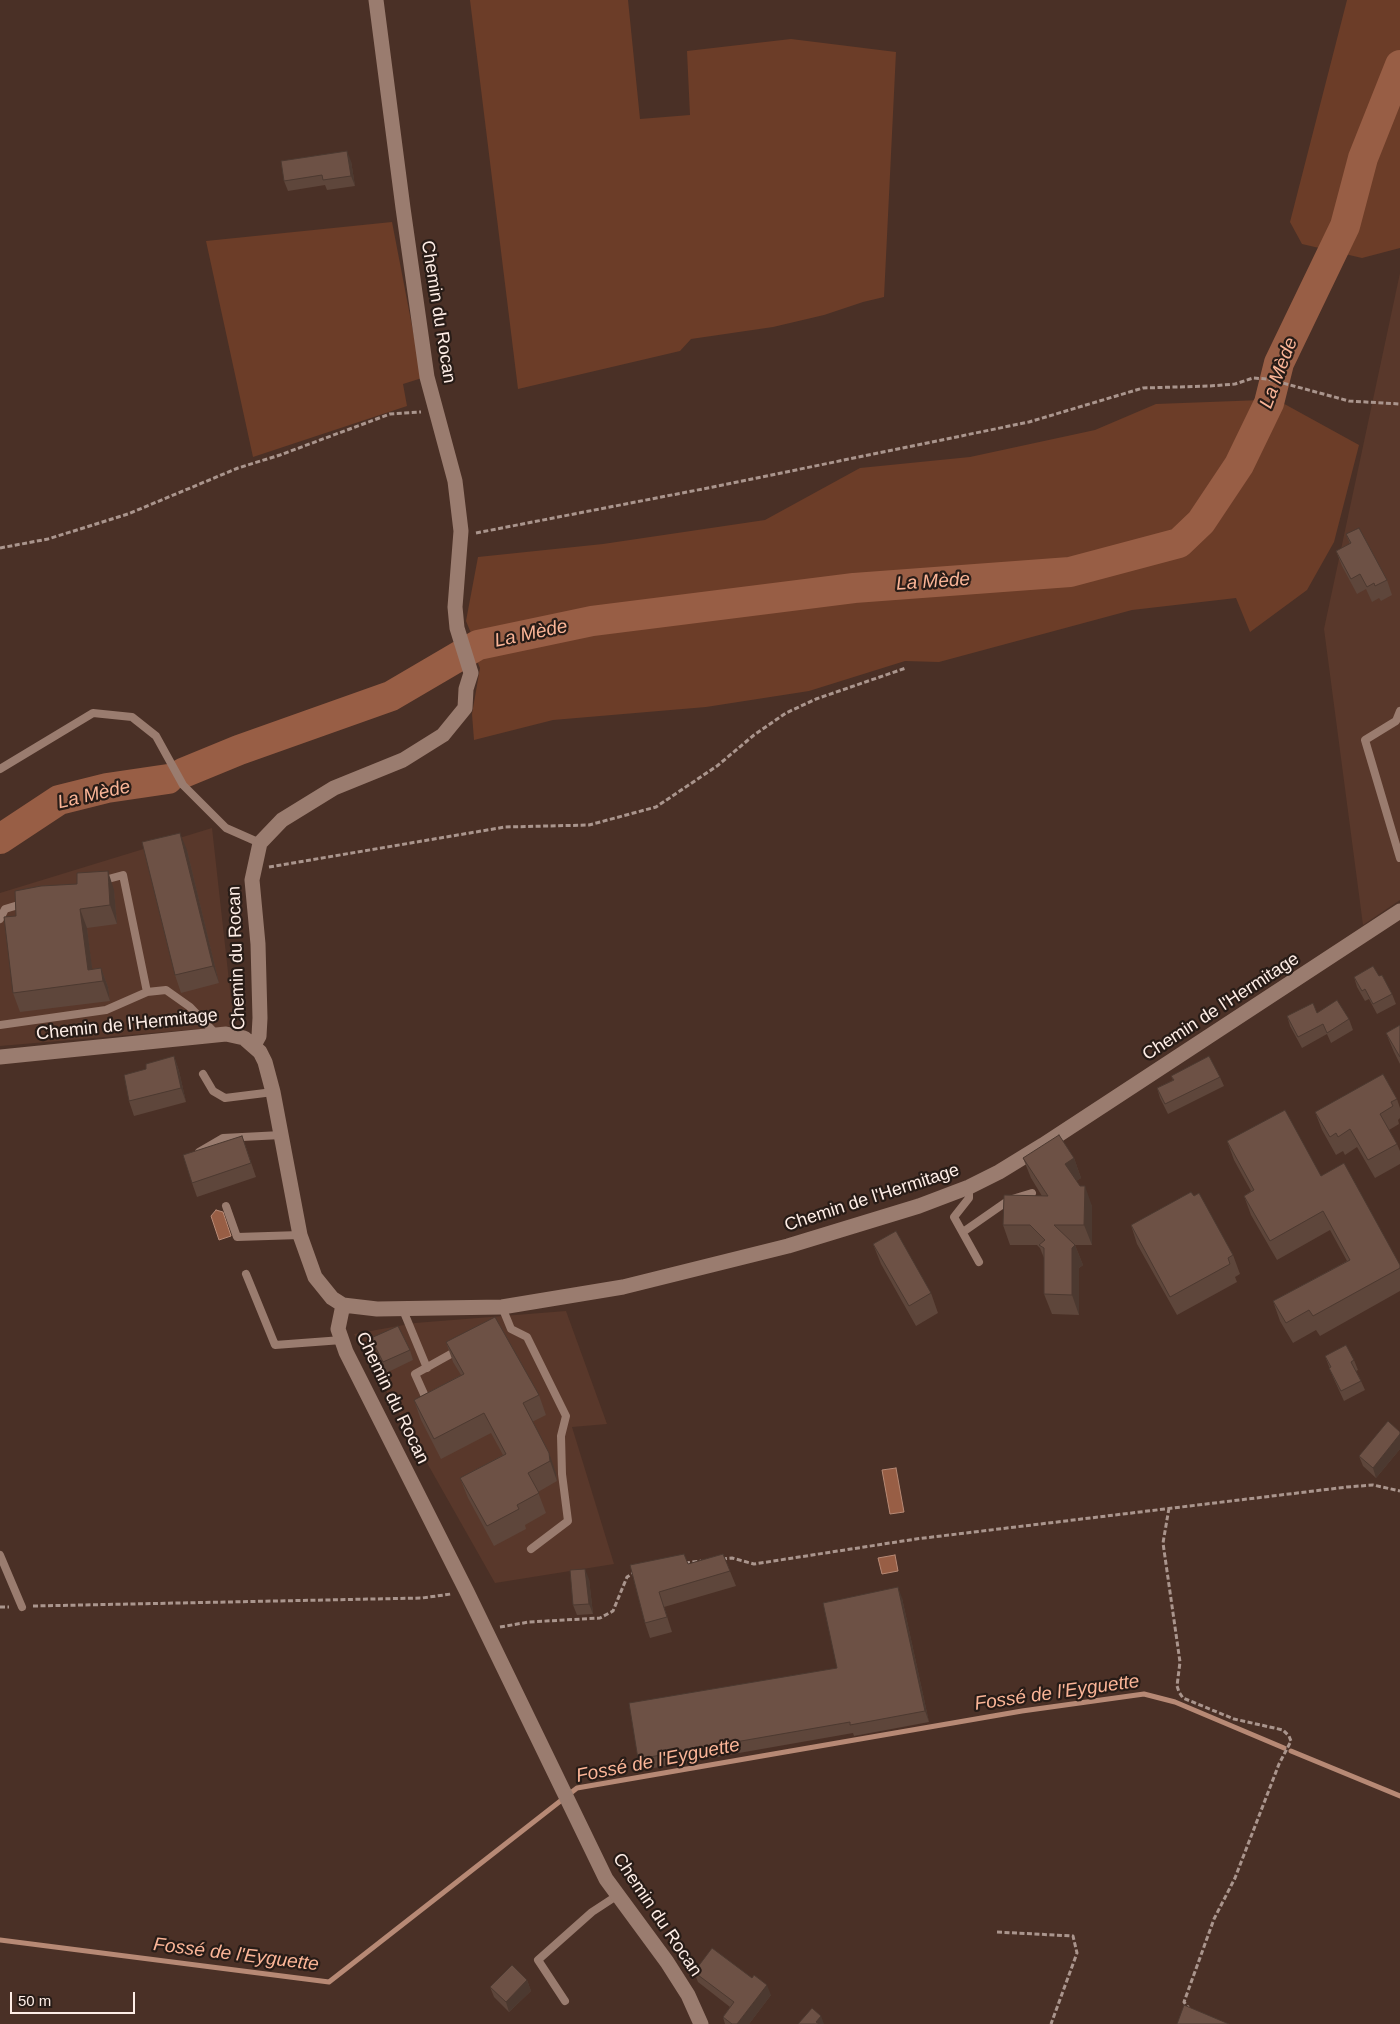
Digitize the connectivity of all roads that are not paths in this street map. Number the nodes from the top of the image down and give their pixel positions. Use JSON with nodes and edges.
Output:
{"nodes":[{"id":1,"x":376,"y":0,"type":"edge"},
{"id":2,"x":1400,"y":711,"type":"edge"},
{"id":3,"x":0,"y":769,"type":"edge"},
{"id":4,"x":260,"y":843,"type":"junction"},
{"id":5,"x":1400,"y":858,"type":"edge"},
{"id":6,"x":96,"y":883,"type":"edge"},
{"id":7,"x":32,"y":901,"type":"edge"},
{"id":8,"x":1400,"y":912,"type":"edge"},
{"id":9,"x":0,"y":919,"type":"edge"},
{"id":10,"x":147,"y":992,"type":"junction"},
{"id":11,"x":0,"y":1025,"type":"edge"},
{"id":12,"x":217,"y":1035,"type":"junction"},
{"id":13,"x":254,"y":1045,"type":"junction"},
{"id":14,"x":0,"y":1057,"type":"edge"},
{"id":15,"x":203,"y":1074,"type":"dead end"},
{"id":16,"x":273,"y":1092,"type":"junction"},
{"id":17,"x":281,"y":1135,"type":"junction"},
{"id":18,"x":195,"y":1154,"type":"edge"},
{"id":19,"x":969,"y":1187,"type":"junction"},
{"id":20,"x":1032,"y":1193,"type":"dead end"},
{"id":21,"x":226,"y":1206,"type":"dead end"},
{"id":22,"x":963,"y":1232,"type":"junction"},
{"id":23,"x":300,"y":1236,"type":"junction"},
{"id":24,"x":979,"y":1262,"type":"dead end"},
{"id":25,"x":246,"y":1274,"type":"dead end"},
{"id":26,"x":343,"y":1305,"type":"junction"},
{"id":27,"x":502,"y":1307,"type":"junction"},
{"id":28,"x":403,"y":1310,"type":"junction"},
{"id":29,"x":342,"y":1340,"type":"junction"},
{"id":30,"x":466,"y":1345,"type":"edge"},
{"id":31,"x":426,"y":1368,"type":"junction"},
{"id":32,"x":429,"y":1404,"type":"edge"},
{"id":33,"x":532,"y":1549,"type":"dead end"},
{"id":34,"x":0,"y":1555,"type":"edge"},
{"id":35,"x":22,"y":1607,"type":"road end"},
{"id":36,"x":618,"y":1895,"type":"junction"},
{"id":37,"x":565,"y":2001,"type":"dead end"},
{"id":38,"x":701,"y":2024,"type":"edge"}],
"edges":[{"from":1,"to":4,"type":"street","name":"Chemin du Rocan"},
{"from":2,"to":5,"type":"lane"},
{"from":3,"to":4,"type":"lane"},
{"from":4,"to":13,"type":"street","name":"Chemin du Rocan"},
{"from":6,"to":10,"type":"lane"},
{"from":7,"to":9,"type":"lane"},
{"from":8,"to":19,"type":"street","name":"Chemin de l'Hermitage"},
{"from":10,"to":11,"type":"lane"},
{"from":10,"to":12,"type":"lane"},
{"from":12,"to":13,"type":"street","name":"Chemin de l'Hermitage"},
{"from":12,"to":14,"type":"street","name":"Chemin de l'Hermitage"},
{"from":13,"to":16,"type":"street","name":"Chemin du Rocan"},
{"from":15,"to":16,"type":"lane"},
{"from":16,"to":17,"type":"street","name":"Chemin du Rocan"},
{"from":17,"to":18,"type":"lane"},
{"from":17,"to":23,"type":"street","name":"Chemin du Rocan"},
{"from":19,"to":22,"type":"lane"},
{"from":19,"to":27,"type":"street","name":"Chemin de l'Hermitage"},
{"from":20,"to":22,"type":"lane"},
{"from":21,"to":23,"type":"lane"},
{"from":22,"to":24,"type":"lane"},
{"from":23,"to":26,"type":"street","name":"Chemin du Rocan"},
{"from":25,"to":29,"type":"lane"},
{"from":26,"to":28,"type":"street","name":"Chemin de l'Hermitage"},
{"from":26,"to":29,"type":"street","name":"Chemin du Rocan"},
{"from":27,"to":28,"type":"street","name":"Chemin de l'Hermitage"},
{"from":27,"to":33,"type":"lane"},
{"from":28,"to":31,"type":"lane"},
{"from":29,"to":36,"type":"street","name":"Chemin du Rocan"},
{"from":30,"to":31,"type":"lane"},
{"from":31,"to":32,"type":"lane"},
{"from":34,"to":35,"type":"lane"},
{"from":36,"to":37,"type":"lane"},
{"from":36,"to":38,"type":"street","name":"Chemin du Rocan"}]}
